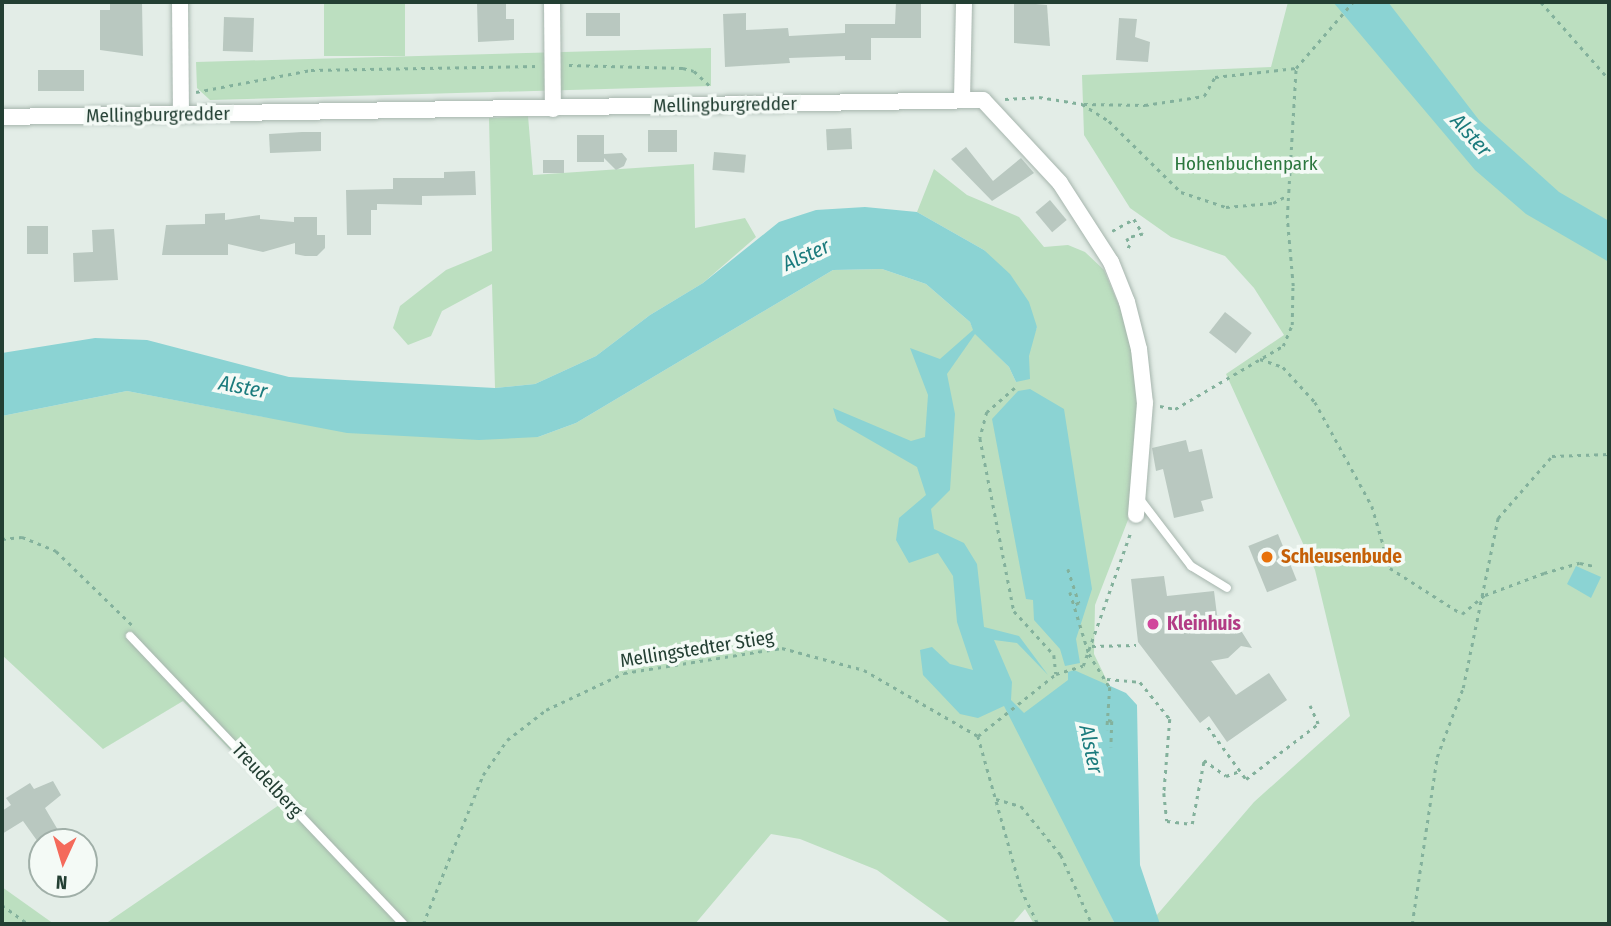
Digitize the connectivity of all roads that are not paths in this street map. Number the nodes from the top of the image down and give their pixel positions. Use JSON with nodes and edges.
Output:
{"nodes":[{"id":1,"x":180,"y":2,"type":"edge"},
{"id":2,"x":552,"y":2,"type":"edge"},
{"id":3,"x":964,"y":2,"type":"edge"},
{"id":4,"x":962,"y":99,"type":"junction"},
{"id":5,"x":553,"y":109,"type":"junction"},
{"id":6,"x":180,"y":115,"type":"junction"},
{"id":7,"x":2,"y":117,"type":"edge"},
{"id":8,"x":1139,"y":498,"type":"junction"},
{"id":9,"x":1136,"y":514,"type":"road end"},
{"id":10,"x":1227,"y":588,"type":"dead end"},
{"id":11,"x":130,"y":636,"type":"road end"},
{"id":12,"x":403,"y":924,"type":"edge"}],
"edges":[{"from":1,"to":6,"type":"street"},
{"from":2,"to":5,"type":"street"},
{"from":3,"to":4,"type":"street"},
{"from":4,"to":5,"type":"street","name":"Mellingburgredder"},
{"from":4,"to":8,"type":"street","name":"Mellingburgredder"},
{"from":5,"to":6,"type":"street","name":"Mellingburgredder"},
{"from":6,"to":7,"type":"street","name":"Mellingburgredder"},
{"from":8,"to":9,"type":"street"},
{"from":8,"to":10,"type":"lane"},
{"from":11,"to":12,"type":"lane","name":"Treudelberg"}]}
